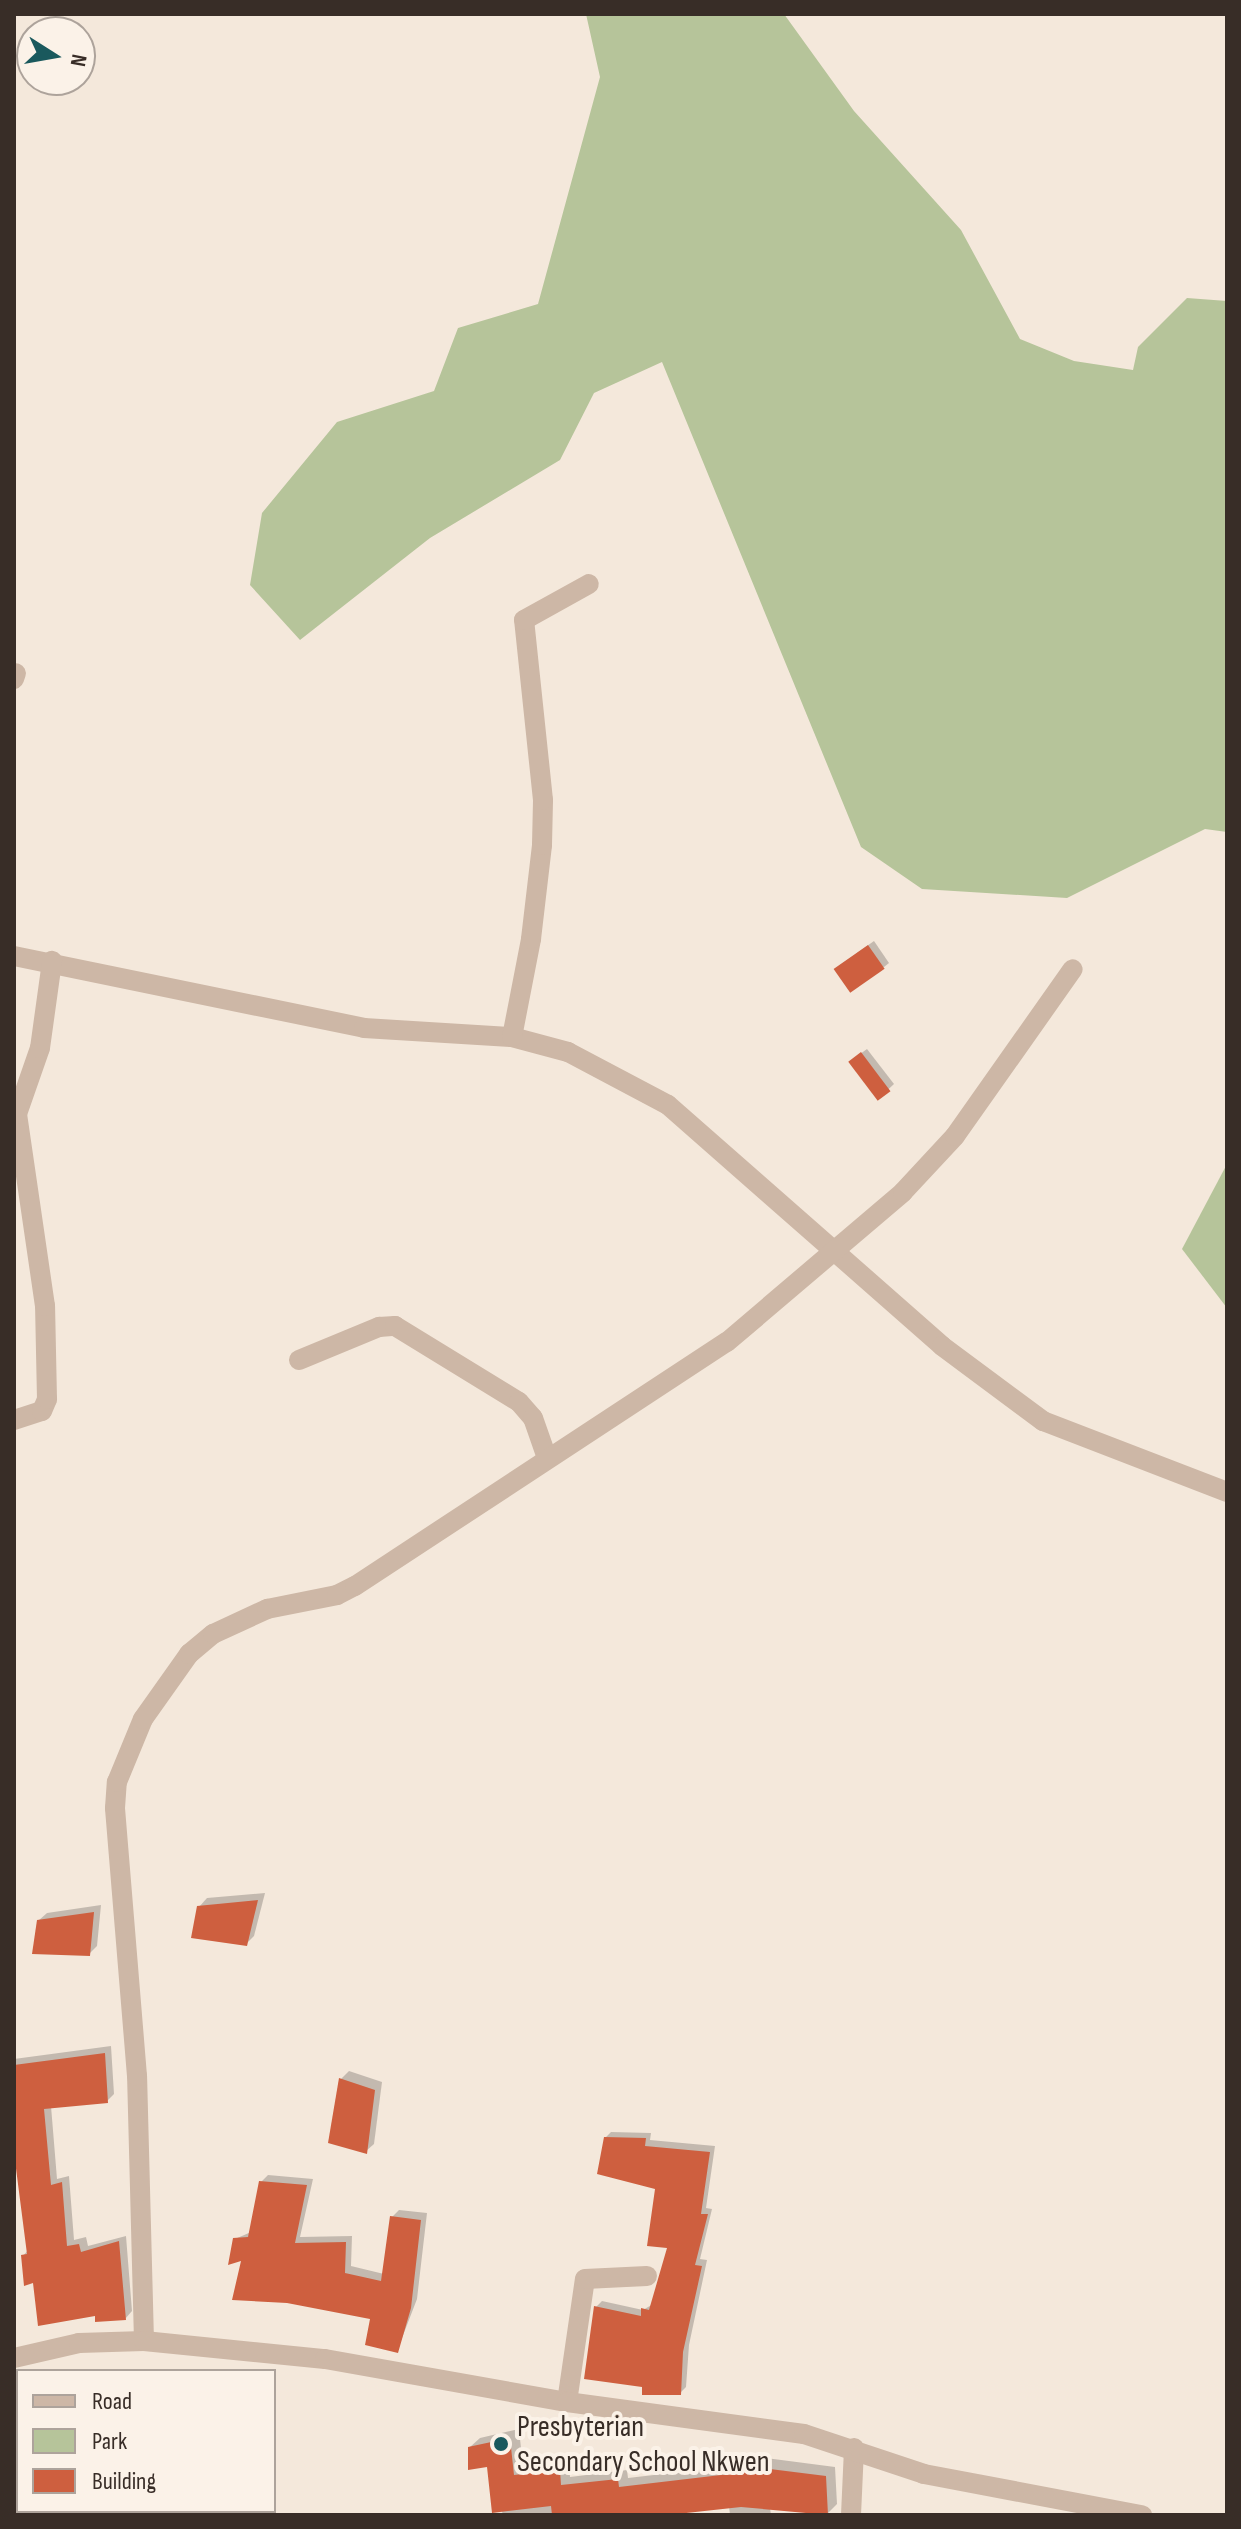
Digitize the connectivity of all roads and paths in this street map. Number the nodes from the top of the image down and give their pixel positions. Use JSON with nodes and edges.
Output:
{"nodes":[{"id":1,"x":589,"y":584,"type":"dead end"},
{"id":2,"x":14,"y":956,"type":"edge"},
{"id":3,"x":52,"y":961,"type":"junction"},
{"id":4,"x":1073,"y":969,"type":"dead end"},
{"id":5,"x":512,"y":1037,"type":"junction"},
{"id":6,"x":835,"y":1252,"type":"junction"},
{"id":7,"x":299,"y":1360,"type":"dead end"},
{"id":8,"x":14,"y":1420,"type":"edge"},
{"id":9,"x":547,"y":1458,"type":"junction"},
{"id":10,"x":1227,"y":1492,"type":"edge"},
{"id":11,"x":647,"y":2276,"type":"dead end"},
{"id":12,"x":144,"y":2341,"type":"junction"},
{"id":13,"x":14,"y":2358,"type":"edge"},
{"id":14,"x":567,"y":2402,"type":"junction"},
{"id":15,"x":854,"y":2448,"type":"junction"},
{"id":16,"x":851,"y":2515,"type":"edge"},
{"id":17,"x":1142,"y":2515,"type":"edge"}],
"edges":[{"from":1,"to":5,"type":"street"},
{"from":2,"to":3,"type":"street"},
{"from":3,"to":5,"type":"street"},
{"from":3,"to":8,"type":"street"},
{"from":4,"to":6,"type":"street"},
{"from":5,"to":6,"type":"street"},
{"from":6,"to":9,"type":"street"},
{"from":6,"to":10,"type":"street"},
{"from":7,"to":9,"type":"street"},
{"from":9,"to":12,"type":"street"},
{"from":11,"to":14,"type":"street"},
{"from":12,"to":13,"type":"street"},
{"from":12,"to":14,"type":"street"},
{"from":14,"to":15,"type":"street"},
{"from":15,"to":16,"type":"street"},
{"from":15,"to":17,"type":"street"}]}
